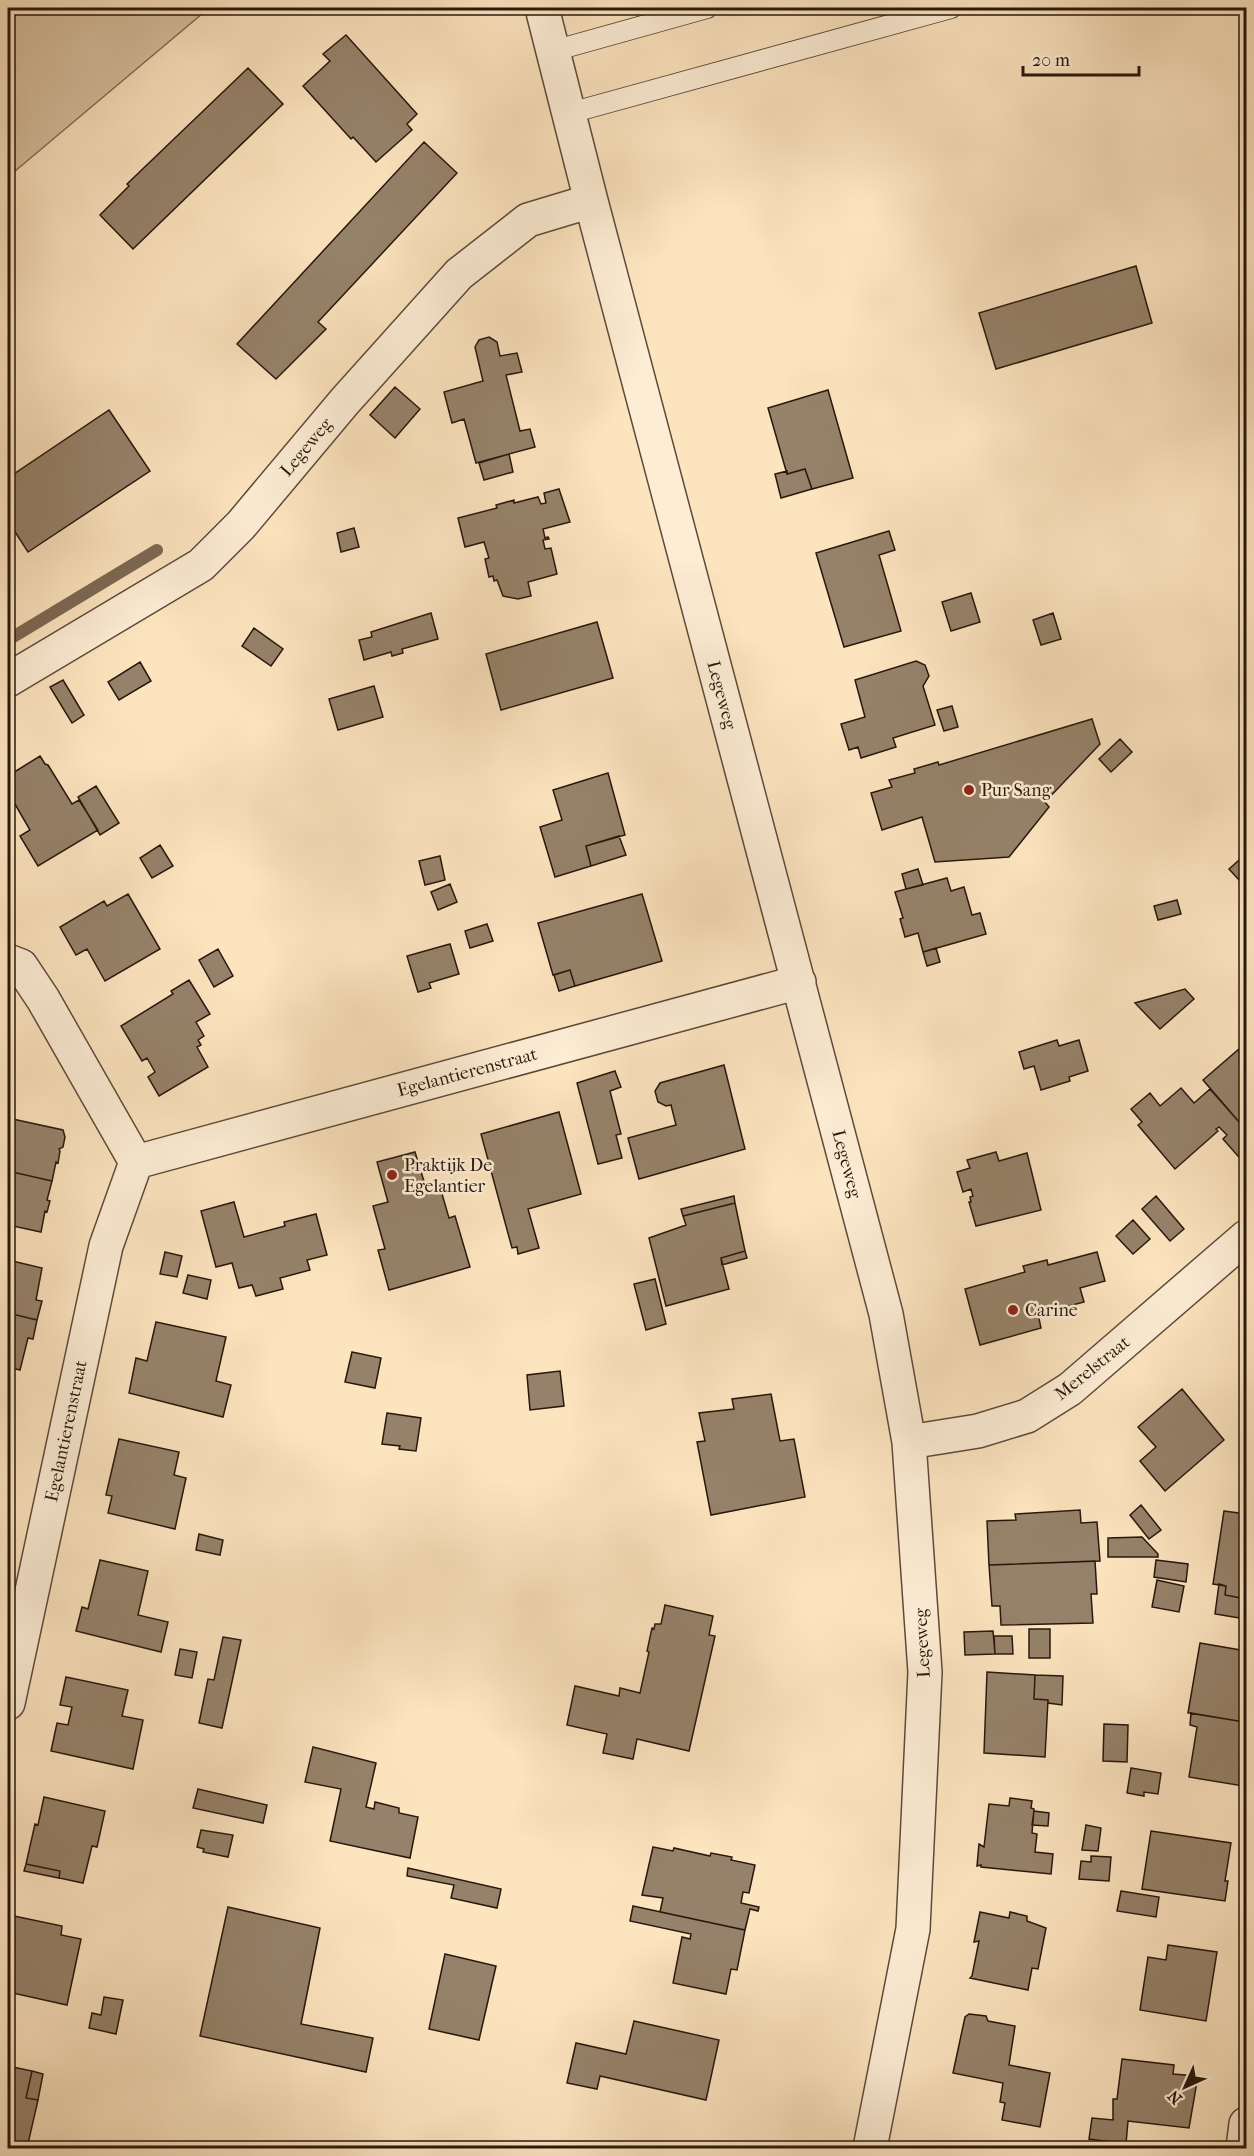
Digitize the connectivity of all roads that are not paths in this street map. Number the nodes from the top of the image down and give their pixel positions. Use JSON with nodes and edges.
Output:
{"nodes":[{"id":1,"x":542,"y":8,"type":"edge"},
{"id":2,"x":707,"y":8,"type":"edge"},
{"id":3,"x":951,"y":8,"type":"edge"},
{"id":4,"x":658,"y":14,"type":"edge"},
{"id":5,"x":553,"y":51,"type":"junction"},
{"id":6,"x":570,"y":113,"type":"junction"},
{"id":7,"x":591,"y":201,"type":"junction"},
{"id":8,"x":8,"y":680,"type":"edge"},
{"id":9,"x":8,"y":961,"type":"edge"},
{"id":10,"x":799,"y":982,"type":"junction"},
{"id":11,"x":136,"y":1162,"type":"junction"},
{"id":12,"x":1241,"y":1253,"type":"edge"},
{"id":13,"x":909,"y":1442,"type":"junction"},
{"id":14,"x":8,"y":1702,"type":"edge"},
{"id":15,"x":1246,"y":2124,"type":"edge"},
{"id":16,"x":870,"y":2148,"type":"edge"},
{"id":17,"x":1243,"y":2148,"type":"edge"}],
"edges":[{"from":1,"to":5,"type":"street","name":"Legeweg"},
{"from":2,"to":4,"type":"lane"},
{"from":3,"to":6,"type":"lane"},
{"from":4,"to":5,"type":"lane"},
{"from":5,"to":6,"type":"street","name":"Legeweg"},
{"from":6,"to":7,"type":"street","name":"Legeweg"},
{"from":7,"to":8,"type":"street","name":"Legeweg"},
{"from":7,"to":10,"type":"street","name":"Legeweg"},
{"from":9,"to":11,"type":"street"},
{"from":10,"to":11,"type":"street","name":"Egelantierenstraat"},
{"from":10,"to":13,"type":"street","name":"Legeweg"},
{"from":11,"to":14,"type":"street","name":"Egelantierenstraat"},
{"from":12,"to":13,"type":"street","name":"Merelstraat"},
{"from":13,"to":16,"type":"street","name":"Legeweg"},
{"from":15,"to":17,"type":"street"}]}
